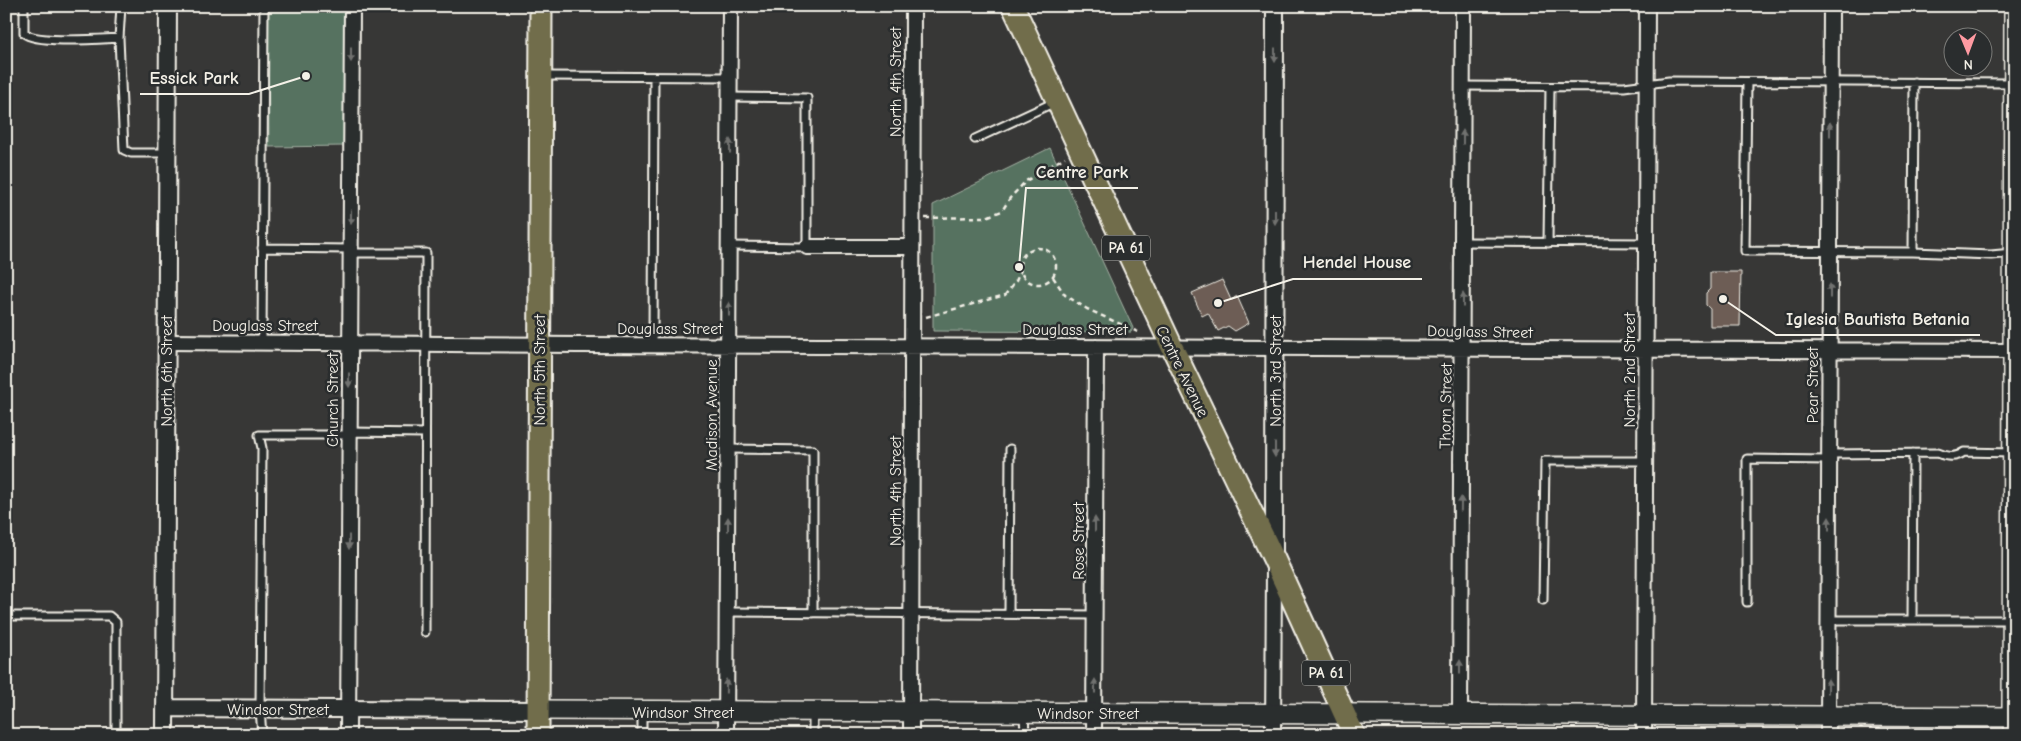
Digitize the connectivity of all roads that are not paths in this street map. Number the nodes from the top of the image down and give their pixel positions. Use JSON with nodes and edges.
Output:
{"nodes":[{"id":1,"x":24,"y":6,"type":"edge"},
{"id":2,"x":121,"y":6,"type":"edge"},
{"id":3,"x":168,"y":6,"type":"edge"},
{"id":4,"x":264,"y":6,"type":"edge"},
{"id":5,"x":352,"y":6,"type":"edge"},
{"id":6,"x":541,"y":6,"type":"edge"},
{"id":7,"x":730,"y":6,"type":"edge"},
{"id":8,"x":913,"y":6,"type":"edge"},
{"id":9,"x":1013,"y":6,"type":"edge"},
{"id":10,"x":1275,"y":6,"type":"edge"},
{"id":11,"x":1463,"y":6,"type":"edge"},
{"id":12,"x":1647,"y":6,"type":"edge"},
{"id":13,"x":1831,"y":6,"type":"edge"},
{"id":14,"x":2014,"y":6,"type":"edge"},
{"id":15,"x":118,"y":38,"type":"junction"},
{"id":16,"x":541,"y":76,"type":"junction"},
{"id":17,"x":654,"y":76,"type":"junction"},
{"id":18,"x":730,"y":77,"type":"junction"},
{"id":19,"x":1747,"y":82,"type":"junction"},
{"id":20,"x":1831,"y":82,"type":"junction"},
{"id":21,"x":1914,"y":82,"type":"junction"},
{"id":22,"x":2014,"y":83,"type":"edge"},
{"id":23,"x":1648,"y":84,"type":"junction"},
{"id":24,"x":1463,"y":86,"type":"junction"},
{"id":25,"x":1550,"y":87,"type":"junction"},
{"id":26,"x":730,"y":97,"type":"junction"},
{"id":27,"x":1057,"y":101,"type":"junction"},
{"id":28,"x":975,"y":139,"type":"dead end"},
{"id":29,"x":167,"y":153,"type":"junction"},
{"id":30,"x":1463,"y":242,"type":"junction"},
{"id":31,"x":1548,"y":243,"type":"junction"},
{"id":32,"x":1647,"y":243,"type":"junction"},
{"id":33,"x":730,"y":246,"type":"junction"},
{"id":34,"x":807,"y":247,"type":"junction"},
{"id":35,"x":912,"y":247,"type":"junction"},
{"id":36,"x":262,"y":248,"type":"junction"},
{"id":37,"x":350,"y":251,"type":"junction"},
{"id":38,"x":1830,"y":251,"type":"junction"},
{"id":39,"x":1914,"y":252,"type":"junction"},
{"id":40,"x":2014,"y":253,"type":"edge"},
{"id":41,"x":166,"y":342,"type":"junction"},
{"id":42,"x":262,"y":342,"type":"junction"},
{"id":43,"x":350,"y":343,"type":"junction"},
{"id":44,"x":426,"y":343,"type":"junction"},
{"id":45,"x":539,"y":344,"type":"junction"},
{"id":46,"x":729,"y":345,"type":"junction"},
{"id":47,"x":653,"y":346,"type":"junction"},
{"id":48,"x":912,"y":346,"type":"junction"},
{"id":49,"x":1096,"y":347,"type":"junction"},
{"id":50,"x":1172,"y":347,"type":"junction"},
{"id":51,"x":1275,"y":348,"type":"junction"},
{"id":52,"x":1463,"y":349,"type":"junction"},
{"id":53,"x":1646,"y":350,"type":"junction"},
{"id":54,"x":1829,"y":350,"type":"junction"},
{"id":55,"x":2014,"y":351,"type":"edge"},
{"id":56,"x":425,"y":433,"type":"junction"},
{"id":57,"x":349,"y":434,"type":"junction"},
{"id":58,"x":728,"y":449,"type":"junction"},
{"id":59,"x":1010,"y":449,"type":"dead end"},
{"id":60,"x":2013,"y":450,"type":"edge"},
{"id":61,"x":1913,"y":453,"type":"junction"},
{"id":62,"x":1829,"y":457,"type":"junction"},
{"id":63,"x":1646,"y":461,"type":"junction"},
{"id":64,"x":1274,"y":559,"type":"junction"},
{"id":65,"x":1543,"y":600,"type":"dead end"},
{"id":66,"x":1746,"y":602,"type":"dead end"},
{"id":67,"x":727,"y":612,"type":"junction"},
{"id":68,"x":813,"y":613,"type":"junction"},
{"id":69,"x":912,"y":614,"type":"junction"},
{"id":70,"x":1009,"y":614,"type":"junction"},
{"id":71,"x":1095,"y":614,"type":"junction"},
{"id":72,"x":6,"y":616,"type":"edge"},
{"id":73,"x":1828,"y":620,"type":"junction"},
{"id":74,"x":1912,"y":620,"type":"junction"},
{"id":75,"x":2013,"y":620,"type":"edge"},
{"id":76,"x":424,"y":632,"type":"dead end"},
{"id":77,"x":165,"y":708,"type":"junction"},
{"id":78,"x":260,"y":709,"type":"junction"},
{"id":79,"x":348,"y":709,"type":"junction"},
{"id":80,"x":538,"y":710,"type":"junction"},
{"id":81,"x":642,"y":711,"type":"junction"},
{"id":82,"x":725,"y":712,"type":"junction"},
{"id":83,"x":813,"y":712,"type":"junction"},
{"id":84,"x":911,"y":713,"type":"junction"},
{"id":85,"x":1024,"y":713,"type":"junction"},
{"id":86,"x":1094,"y":714,"type":"junction"},
{"id":87,"x":1273,"y":714,"type":"junction"},
{"id":88,"x":1344,"y":715,"type":"junction"},
{"id":89,"x":1460,"y":715,"type":"junction"},
{"id":90,"x":2013,"y":723,"type":"edge"},
{"id":91,"x":1644,"y":725,"type":"edge"},
{"id":92,"x":1828,"y":726,"type":"edge"},
{"id":93,"x":116,"y":735,"type":"edge"},
{"id":94,"x":165,"y":735,"type":"edge"},
{"id":95,"x":262,"y":735,"type":"edge"},
{"id":96,"x":348,"y":735,"type":"edge"},
{"id":97,"x":538,"y":735,"type":"edge"},
{"id":98,"x":642,"y":735,"type":"edge"},
{"id":99,"x":726,"y":735,"type":"edge"},
{"id":100,"x":813,"y":735,"type":"edge"},
{"id":101,"x":911,"y":735,"type":"edge"},
{"id":102,"x":1025,"y":735,"type":"edge"},
{"id":103,"x":1094,"y":735,"type":"edge"},
{"id":104,"x":1273,"y":735,"type":"edge"},
{"id":105,"x":1354,"y":735,"type":"edge"}],
"edges":[{"from":1,"to":15,"type":"lane"},
{"from":2,"to":15,"type":"lane"},
{"from":3,"to":29,"type":"street","name":"North 6th Street"},
{"from":4,"to":36,"type":"lane"},
{"from":5,"to":37,"type":"street","name":"Church Street","one_way":true},
{"from":6,"to":16,"type":"main road","name":"North 5th Street"},
{"from":7,"to":18,"type":"street","name":"Madison Avenue"},
{"from":8,"to":35,"type":"street","name":"North 4th Street"},
{"from":9,"to":27,"type":"main road","name":"Centre Avenue","number":"PA 61"},
{"from":10,"to":51,"type":"street","name":"North 3rd Street","one_way":true},
{"from":11,"to":24,"type":"street","name":"Thorn Street"},
{"from":12,"to":23,"type":"street","name":"North 2nd Street"},
{"from":13,"to":20,"type":"street","name":"Pear Street"},
{"from":14,"to":22,"type":"main road"},
{"from":15,"to":29,"type":"lane"},
{"from":16,"to":17,"type":"lane"},
{"from":16,"to":45,"type":"main road","name":"North 5th Street"},
{"from":17,"to":18,"type":"lane"},
{"from":17,"to":47,"type":"lane"},
{"from":18,"to":26,"type":"street","name":"Madison Avenue"},
{"from":19,"to":20,"type":"lane"},
{"from":19,"to":23,"type":"lane"},
{"from":19,"to":38,"type":"lane"},
{"from":20,"to":21,"type":"lane"},
{"from":38,"to":20,"type":"street","name":"Pear Street","one_way":true},
{"from":21,"to":22,"type":"lane"},
{"from":21,"to":39,"type":"lane"},
{"from":22,"to":40,"type":"main road"},
{"from":23,"to":25,"type":"lane"},
{"from":23,"to":32,"type":"street","name":"North 2nd Street"},
{"from":24,"to":25,"type":"lane"},
{"from":30,"to":24,"type":"street","name":"Thorn Street","one_way":true},
{"from":25,"to":31,"type":"lane"},
{"from":33,"to":26,"type":"street","name":"Madison Avenue","one_way":true},
{"from":26,"to":34,"type":"lane"},
{"from":27,"to":28,"type":"lane"},
{"from":27,"to":50,"type":"main road","name":"Centre Avenue","number":"PA 61"},
{"from":29,"to":41,"type":"street","name":"North 6th Street"},
{"from":30,"to":31,"type":"lane"},
{"from":52,"to":30,"type":"street","name":"Thorn Street","one_way":true},
{"from":31,"to":32,"type":"lane"},
{"from":32,"to":53,"type":"street","name":"North 2nd Street"},
{"from":33,"to":34,"type":"lane"},
{"from":46,"to":33,"type":"street","name":"Madison Avenue","one_way":true},
{"from":34,"to":35,"type":"street"},
{"from":35,"to":48,"type":"street","name":"North 4th Street"},
{"from":36,"to":37,"type":"lane"},
{"from":36,"to":42,"type":"lane"},
{"from":37,"to":43,"type":"street","name":"Church Street"},
{"from":37,"to":44,"type":"lane"},
{"from":38,"to":39,"type":"lane"},
{"from":54,"to":38,"type":"street","name":"Pear Street","one_way":true},
{"from":39,"to":40,"type":"lane"},
{"from":40,"to":55,"type":"main road"},
{"from":41,"to":42,"type":"street","name":"Douglass Street"},
{"from":41,"to":77,"type":"street","name":"North 6th Street"},
{"from":42,"to":43,"type":"street","name":"Douglass Street"},
{"from":43,"to":44,"type":"street","name":"Douglass Street"},
{"from":43,"to":57,"type":"street","name":"Church Street","one_way":true},
{"from":44,"to":45,"type":"street","name":"Douglass Street"},
{"from":44,"to":56,"type":"lane"},
{"from":45,"to":47,"type":"street","name":"Douglass Street"},
{"from":45,"to":80,"type":"main road","name":"North 5th Street"},
{"from":46,"to":47,"type":"street","name":"Douglass Street"},
{"from":46,"to":48,"type":"street","name":"Douglass Street"},
{"from":46,"to":58,"type":"street","name":"Madison Avenue"},
{"from":48,"to":49,"type":"street","name":"Douglass Street"},
{"from":48,"to":69,"type":"street","name":"North 4th Street"},
{"from":49,"to":50,"type":"street","name":"Douglass Street"},
{"from":71,"to":49,"type":"street","name":"Rose Street","one_way":true},
{"from":50,"to":51,"type":"street","name":"Douglass Street"},
{"from":50,"to":64,"type":"main road","name":"Centre Avenue","number":"PA 61"},
{"from":51,"to":52,"type":"street","name":"Douglass Street"},
{"from":51,"to":64,"type":"street","name":"North 3rd Street","one_way":true},
{"from":52,"to":53,"type":"street","name":"Douglass Street"},
{"from":89,"to":52,"type":"street","name":"Thorn Street","one_way":true},
{"from":53,"to":54,"type":"street","name":"Douglass Street"},
{"from":53,"to":63,"type":"street","name":"North 2nd Street"},
{"from":54,"to":55,"type":"street","name":"Douglass Street"},
{"from":54,"to":62,"type":"street","name":"Pear Street"},
{"from":55,"to":60,"type":"main road"},
{"from":56,"to":57,"type":"lane"},
{"from":56,"to":76,"type":"lane"},
{"from":57,"to":78,"type":"lane"},
{"from":57,"to":79,"type":"street","name":"Church Street","one_way":true},
{"from":67,"to":58,"type":"street","name":"Madison Avenue","one_way":true},
{"from":58,"to":68,"type":"lane"},
{"from":59,"to":70,"type":"lane"},
{"from":60,"to":61,"type":"lane"},
{"from":60,"to":75,"type":"main road"},
{"from":61,"to":62,"type":"lane"},
{"from":61,"to":74,"type":"lane"},
{"from":62,"to":66,"type":"lane"},
{"from":73,"to":62,"type":"street","name":"Pear Street","one_way":true},
{"from":63,"to":65,"type":"lane"},
{"from":63,"to":91,"type":"street","name":"North 2nd Street"},
{"from":64,"to":87,"type":"street","name":"North 3rd Street"},
{"from":64,"to":88,"type":"main road","name":"Centre Avenue","number":"PA 61"},
{"from":67,"to":68,"type":"lane"},
{"from":82,"to":67,"type":"street","name":"Madison Avenue","one_way":true},
{"from":68,"to":69,"type":"lane"},
{"from":69,"to":70,"type":"lane"},
{"from":69,"to":84,"type":"street","name":"North 4th Street"},
{"from":70,"to":71,"type":"lane"},
{"from":86,"to":71,"type":"street","name":"Rose Street","one_way":true},
{"from":72,"to":93,"type":"lane"},
{"from":73,"to":74,"type":"lane"},
{"from":92,"to":73,"type":"street","name":"Pear Street","one_way":true},
{"from":74,"to":75,"type":"lane"},
{"from":75,"to":90,"type":"main road"},
{"from":77,"to":78,"type":"street","name":"Windsor Street"},
{"from":77,"to":94,"type":"street","name":"North 6th Street"},
{"from":78,"to":79,"type":"street","name":"Windsor Street"},
{"from":78,"to":95,"type":"lane"},
{"from":79,"to":80,"type":"street","name":"Windsor Street"},
{"from":79,"to":96,"type":"street","name":"Church Street"},
{"from":80,"to":81,"type":"main road","name":"Windsor Street"},
{"from":80,"to":97,"type":"main road","name":"North 5th Street"},
{"from":81,"to":82,"type":"main road","name":"Windsor Street"},
{"from":81,"to":98,"type":"lane"},
{"from":82,"to":83,"type":"main road","name":"Windsor Street"},
{"from":82,"to":99,"type":"street","name":"Madison Avenue"},
{"from":83,"to":84,"type":"main road","name":"Windsor Street"},
{"from":83,"to":100,"type":"lane"},
{"from":84,"to":85,"type":"main road","name":"Windsor Street"},
{"from":84,"to":101,"type":"street","name":"North 4th Street"},
{"from":85,"to":86,"type":"main road","name":"Windsor Street"},
{"from":85,"to":102,"type":"lane"},
{"from":86,"to":87,"type":"main road","name":"Windsor Street"},
{"from":86,"to":103,"type":"street","name":"Rose Street"},
{"from":87,"to":88,"type":"main road","name":"Windsor Street"},
{"from":87,"to":104,"type":"street","name":"North 3rd Street"},
{"from":88,"to":89,"type":"main road","name":"Windsor Street"},
{"from":88,"to":105,"type":"main road","name":"Centre Avenue","number":"PA 61"},
{"from":89,"to":91,"type":"main road","name":"Windsor Street"},
{"from":90,"to":92,"type":"main road","name":"Windsor Street"},
{"from":91,"to":92,"type":"main road","name":"Windsor Street"}]}
